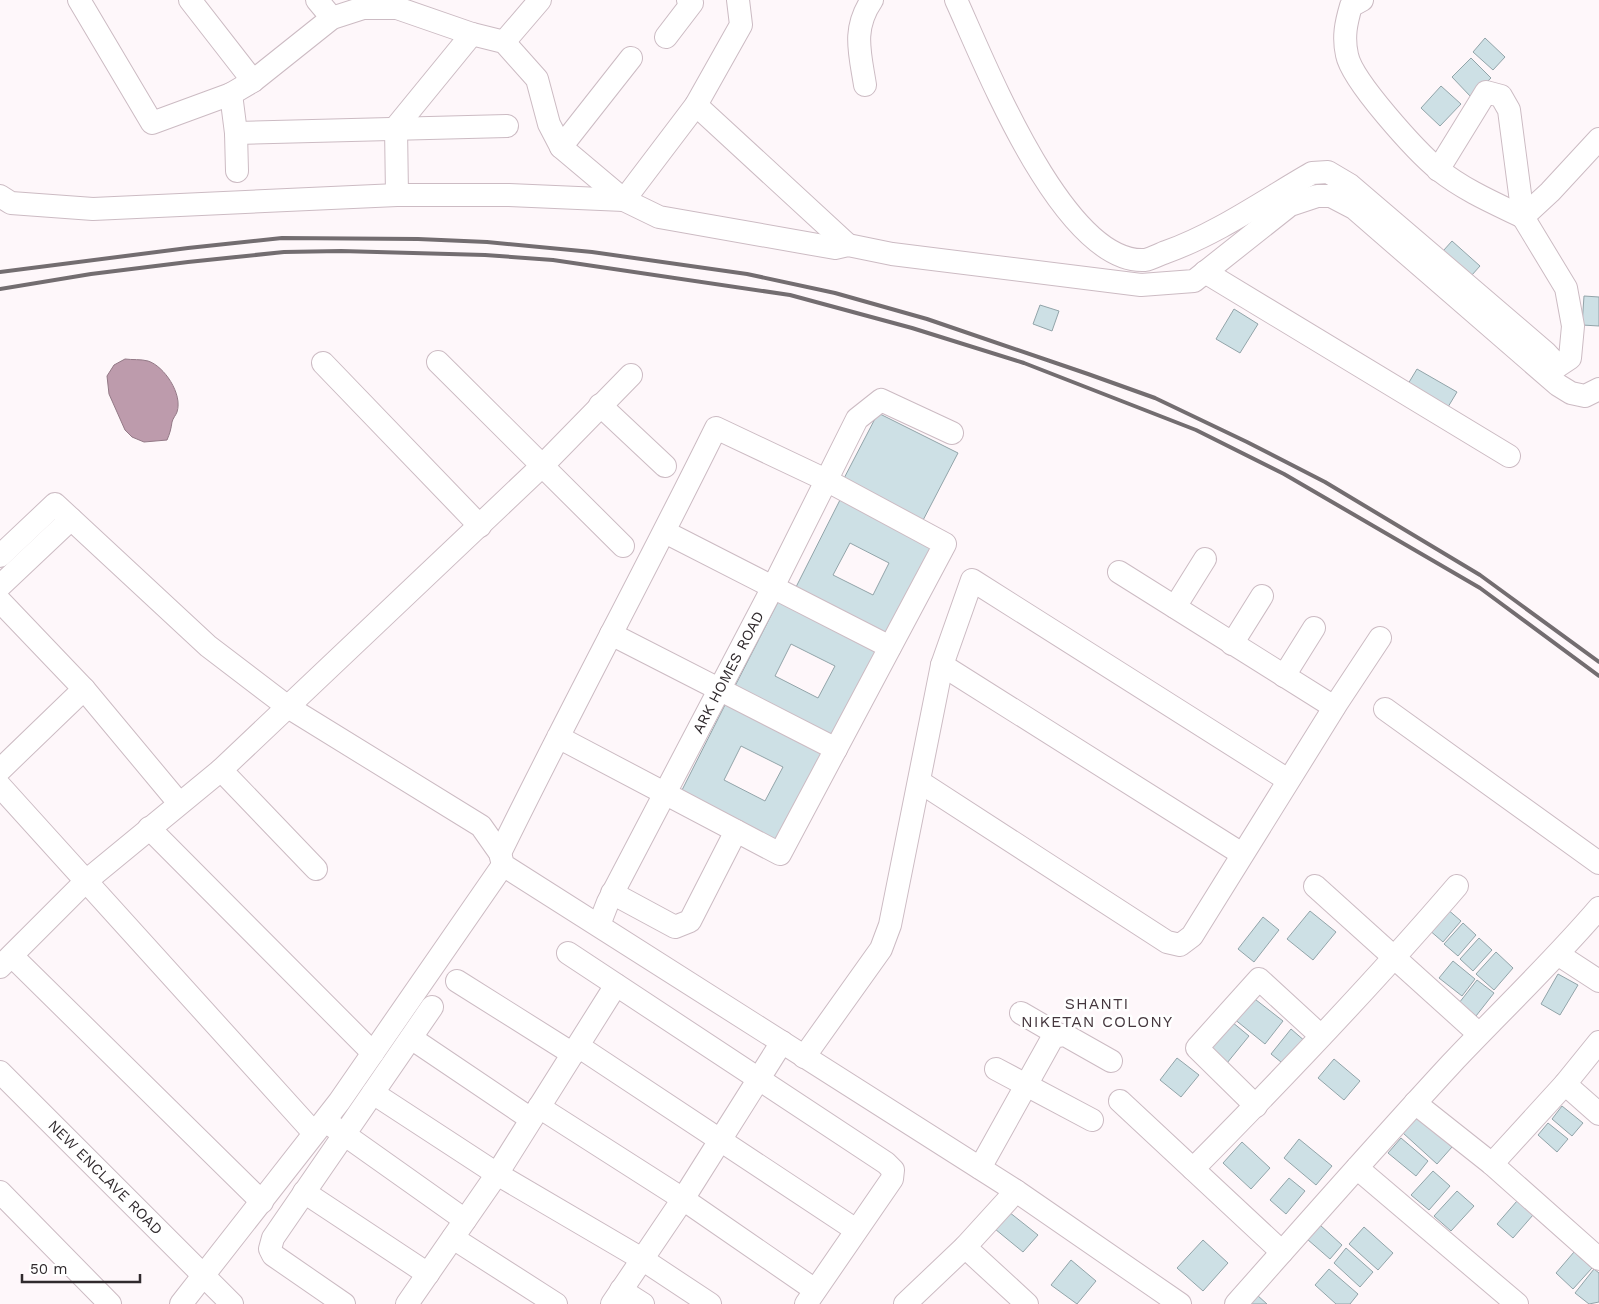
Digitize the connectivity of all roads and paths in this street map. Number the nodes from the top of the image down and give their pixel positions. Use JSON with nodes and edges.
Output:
{"nodes":[{"id":1,"x":79,"y":0,"type":"edge"},
{"id":2,"x":190,"y":0,"type":"edge"},
{"id":3,"x":317,"y":0,"type":"edge"},
{"id":4,"x":540,"y":0,"type":"edge"},
{"id":5,"x":738,"y":0,"type":"edge"},
{"id":6,"x":872,"y":0,"type":"edge"},
{"id":7,"x":956,"y":0,"type":"edge"},
{"id":8,"x":691,"y":1,"type":"edge"},
{"id":9,"x":1353,"y":2,"type":"edge"},
{"id":10,"x":398,"y":4,"type":"edge"},
{"id":11,"x":332,"y":18,"type":"junction"},
{"id":12,"x":472,"y":34,"type":"junction"},
{"id":13,"x":666,"y":37,"type":"dead end"},
{"id":14,"x":504,"y":42,"type":"junction"},
{"id":15,"x":631,"y":58,"type":"dead end"},
{"id":16,"x":254,"y":81,"type":"junction"},
{"id":17,"x":865,"y":85,"type":"dead end"},
{"id":18,"x":231,"y":94,"type":"junction"},
{"id":19,"x":696,"y":105,"type":"junction"},
{"id":20,"x":507,"y":126,"type":"dead end"},
{"id":21,"x":396,"y":127,"type":"junction"},
{"id":22,"x":236,"y":133,"type":"junction"},
{"id":23,"x":1599,"y":139,"type":"edge"},
{"id":24,"x":561,"y":147,"type":"junction"},
{"id":25,"x":1438,"y":170,"type":"junction"},
{"id":26,"x":237,"y":171,"type":"dead end"},
{"id":27,"x":397,"y":195,"type":"junction"},
{"id":28,"x":0,"y":196,"type":"edge"},
{"id":29,"x":624,"y":200,"type":"junction"},
{"id":30,"x":1522,"y":216,"type":"junction"},
{"id":31,"x":848,"y":245,"type":"junction"},
{"id":32,"x":1205,"y":272,"type":"junction"},
{"id":33,"x":438,"y":362,"type":"dead end"},
{"id":34,"x":323,"y":363,"type":"dead end"},
{"id":35,"x":631,"y":375,"type":"dead end"},
{"id":36,"x":1599,"y":389,"type":"edge"},
{"id":37,"x":600,"y":406,"type":"junction"},
{"id":38,"x":952,"y":433,"type":"dead end"},
{"id":39,"x":1510,"y":456,"type":"dead end"},
{"id":40,"x":544,"y":465,"type":"junction"},
{"id":41,"x":665,"y":466,"type":"dead end"},
{"id":42,"x":826,"y":480,"type":"junction"},
{"id":43,"x":63,"y":512,"type":"junction"},
{"id":44,"x":480,"y":526,"type":"junction"},
{"id":45,"x":665,"y":532,"type":"junction"},
{"id":46,"x":623,"y":546,"type":"dead end"},
{"id":47,"x":0,"y":556,"type":"edge"},
{"id":48,"x":1205,"y":559,"type":"dead end"},
{"id":49,"x":1119,"y":572,"type":"dead end"},
{"id":50,"x":0,"y":586,"type":"edge"},
{"id":51,"x":773,"y":587,"type":"junction"},
{"id":52,"x":1262,"y":596,"type":"dead end"},
{"id":53,"x":0,"y":601,"type":"edge"},
{"id":54,"x":1175,"y":607,"type":"junction"},
{"id":55,"x":1314,"y":628,"type":"dead end"},
{"id":56,"x":611,"y":634,"type":"junction"},
{"id":57,"x":1380,"y":638,"type":"dead end"},
{"id":58,"x":1232,"y":644,"type":"junction"},
{"id":59,"x":890,"y":647,"type":"junction"},
{"id":60,"x":942,"y":664,"type":"junction"},
{"id":61,"x":1284,"y":676,"type":"junction"},
{"id":62,"x":720,"y":688,"type":"junction"},
{"id":63,"x":84,"y":689,"type":"junction"},
{"id":64,"x":288,"y":707,"type":"junction"},
{"id":65,"x":1334,"y":707,"type":"junction"},
{"id":66,"x":1385,"y":709,"type":"dead end"},
{"id":67,"x":558,"y":738,"type":"junction"},
{"id":68,"x":836,"y":749,"type":"junction"},
{"id":69,"x":0,"y":770,"type":"edge"},
{"id":70,"x":221,"y":770,"type":"junction"},
{"id":71,"x":1288,"y":780,"type":"junction"},
{"id":72,"x":920,"y":782,"type":"junction"},
{"id":73,"x":0,"y":786,"type":"edge"},
{"id":74,"x":666,"y":795,"type":"junction"},
{"id":75,"x":179,"y":803,"type":"junction"},
{"id":76,"x":149,"y":828,"type":"junction"},
{"id":77,"x":736,"y":832,"type":"junction"},
{"id":78,"x":1242,"y":854,"type":"junction"},
{"id":79,"x":501,"y":859,"type":"junction"},
{"id":80,"x":1599,"y":862,"type":"edge"},
{"id":81,"x":316,"y":869,"type":"dead end"},
{"id":82,"x":86,"y":881,"type":"junction"},
{"id":83,"x":1315,"y":886,"type":"dead end"},
{"id":84,"x":1457,"y":886,"type":"dead end"},
{"id":85,"x":612,"y":893,"type":"junction"},
{"id":86,"x":1599,"y":908,"type":"edge"},
{"id":87,"x":598,"y":925,"type":"junction"},
{"id":88,"x":568,"y":953,"type":"dead end"},
{"id":89,"x":1559,"y":955,"type":"junction"},
{"id":90,"x":1394,"y":959,"type":"junction"},
{"id":91,"x":3,"y":964,"type":"edge"},
{"id":92,"x":457,"y":981,"type":"dead end"},
{"id":93,"x":1599,"y":981,"type":"edge"},
{"id":94,"x":616,"y":985,"type":"junction"},
{"id":95,"x":432,"y":1007,"type":"dead end"},
{"id":96,"x":1021,"y":1013,"type":"dead end"},
{"id":97,"x":1059,"y":1034,"type":"junction"},
{"id":98,"x":1479,"y":1034,"type":"junction"},
{"id":99,"x":1321,"y":1036,"type":"junction"},
{"id":100,"x":411,"y":1038,"type":"junction"},
{"id":101,"x":782,"y":1042,"type":"junction"},
{"id":102,"x":1599,"y":1042,"type":"edge"},
{"id":103,"x":575,"y":1050,"type":"junction"},
{"id":104,"x":373,"y":1053,"type":"junction"},
{"id":105,"x":804,"y":1057,"type":"junction"},
{"id":106,"x":1111,"y":1061,"type":"dead end"},
{"id":107,"x":996,"y":1069,"type":"dead end"},
{"id":108,"x":0,"y":1072,"type":"edge"},
{"id":109,"x":760,"y":1078,"type":"junction"},
{"id":110,"x":1027,"y":1084,"type":"junction"},
{"id":111,"x":1565,"y":1084,"type":"junction"},
{"id":112,"x":373,"y":1093,"type":"junction"},
{"id":113,"x":1120,"y":1101,"type":"dead end"},
{"id":114,"x":1415,"y":1103,"type":"junction"},
{"id":115,"x":1256,"y":1106,"type":"junction"},
{"id":116,"x":535,"y":1113,"type":"junction"},
{"id":117,"x":1599,"y":1114,"type":"edge"},
{"id":118,"x":1092,"y":1120,"type":"dead end"},
{"id":119,"x":319,"y":1127,"type":"junction"},
{"id":120,"x":344,"y":1134,"type":"junction"},
{"id":121,"x":721,"y":1139,"type":"junction"},
{"id":122,"x":1492,"y":1164,"type":"junction"},
{"id":123,"x":980,"y":1168,"type":"junction"},
{"id":124,"x":1193,"y":1168,"type":"junction"},
{"id":125,"x":1357,"y":1168,"type":"junction"},
{"id":126,"x":497,"y":1174,"type":"junction"},
{"id":127,"x":1016,"y":1191,"type":"junction"},
{"id":128,"x":0,"y":1192,"type":"edge"},
{"id":129,"x":304,"y":1192,"type":"junction"},
{"id":130,"x":683,"y":1199,"type":"junction"},
{"id":131,"x":262,"y":1202,"type":"junction"},
{"id":132,"x":459,"y":1229,"type":"junction"},
{"id":133,"x":856,"y":1230,"type":"junction"},
{"id":134,"x":965,"y":1247,"type":"junction"},
{"id":135,"x":1282,"y":1252,"type":"junction"},
{"id":136,"x":642,"y":1259,"type":"junction"},
{"id":137,"x":1599,"y":1259,"type":"edge"},
{"id":138,"x":428,"y":1274,"type":"junction"},
{"id":139,"x":202,"y":1276,"type":"junction"},
{"id":140,"x":617,"y":1297,"type":"edge"},
{"id":141,"x":810,"y":1297,"type":"edge"},
{"id":142,"x":416,"y":1301,"type":"edge"},
{"id":143,"x":110,"y":1304,"type":"edge"},
{"id":144,"x":181,"y":1304,"type":"edge"},
{"id":145,"x":232,"y":1304,"type":"edge"},
{"id":146,"x":344,"y":1304,"type":"edge"},
{"id":147,"x":556,"y":1304,"type":"edge"},
{"id":148,"x":643,"y":1304,"type":"edge"},
{"id":149,"x":710,"y":1304,"type":"edge"},
{"id":150,"x":905,"y":1304,"type":"edge"},
{"id":151,"x":1027,"y":1304,"type":"edge"},
{"id":152,"x":1180,"y":1304,"type":"edge"},
{"id":153,"x":1236,"y":1304,"type":"edge"},
{"id":154,"x":1517,"y":1304,"type":"edge"}],
"edges":[{"from":1,"to":18,"type":"street"},
{"from":2,"to":16,"type":"street"},
{"from":3,"to":11,"type":"street"},
{"from":4,"to":14,"type":"street"},
{"from":5,"to":19,"type":"street"},
{"from":6,"to":17,"type":"street"},
{"from":7,"to":30,"type":"street"},
{"from":8,"to":13,"type":"street"},
{"from":9,"to":25,"type":"street"},
{"from":10,"to":11,"type":"street"},
{"from":10,"to":12,"type":"street"},
{"from":11,"to":16,"type":"street"},
{"from":12,"to":14,"type":"street"},
{"from":12,"to":21,"type":"street"},
{"from":14,"to":24,"type":"street"},
{"from":15,"to":24,"type":"street"},
{"from":16,"to":18,"type":"street"},
{"from":18,"to":22,"type":"street"},
{"from":19,"to":29,"type":"street"},
{"from":19,"to":31,"type":"street"},
{"from":20,"to":21,"type":"street"},
{"from":21,"to":22,"type":"street"},
{"from":21,"to":27,"type":"street"},
{"from":22,"to":26,"type":"street"},
{"from":23,"to":30,"type":"street"},
{"from":24,"to":29,"type":"street"},
{"from":25,"to":30,"type":"street"},
{"from":25,"to":30,"type":"street"},
{"from":27,"to":28,"type":"street"},
{"from":27,"to":29,"type":"street"},
{"from":29,"to":31,"type":"street"},
{"from":31,"to":32,"type":"street"},
{"from":32,"to":36,"type":"street"},
{"from":32,"to":39,"type":"street"},
{"from":33,"to":40,"type":"street"},
{"from":34,"to":44,"type":"street"},
{"from":35,"to":37,"type":"street"},
{"from":37,"to":40,"type":"street"},
{"from":37,"to":41,"type":"street"},
{"from":38,"to":42,"type":"street","name":"ARK HOMES ROAD"},
{"from":40,"to":44,"type":"street"},
{"from":40,"to":46,"type":"street"},
{"from":42,"to":45,"type":"street"},
{"from":42,"to":51,"type":"street","name":"ARK HOMES ROAD"},
{"from":42,"to":59,"type":"street"},
{"from":43,"to":47,"type":"street"},
{"from":43,"to":50,"type":"street"},
{"from":43,"to":64,"type":"street"},
{"from":44,"to":64,"type":"street"},
{"from":45,"to":51,"type":"street"},
{"from":45,"to":56,"type":"street"},
{"from":48,"to":54,"type":"street"},
{"from":49,"to":54,"type":"street"},
{"from":51,"to":59,"type":"street"},
{"from":51,"to":62,"type":"street","name":"ARK HOMES ROAD"},
{"from":52,"to":58,"type":"street"},
{"from":53,"to":63,"type":"street"},
{"from":54,"to":58,"type":"street"},
{"from":55,"to":61,"type":"street"},
{"from":56,"to":62,"type":"street"},
{"from":56,"to":67,"type":"street"},
{"from":57,"to":65,"type":"street"},
{"from":58,"to":61,"type":"street"},
{"from":59,"to":68,"type":"street"},
{"from":60,"to":71,"type":"street"},
{"from":60,"to":72,"type":"street"},
{"from":60,"to":78,"type":"street"},
{"from":61,"to":65,"type":"street"},
{"from":62,"to":68,"type":"street"},
{"from":62,"to":74,"type":"street","name":"ARK HOMES ROAD"},
{"from":63,"to":69,"type":"street"},
{"from":63,"to":75,"type":"street"},
{"from":64,"to":70,"type":"street"},
{"from":64,"to":79,"type":"street"},
{"from":65,"to":71,"type":"street"},
{"from":66,"to":80,"type":"street"},
{"from":67,"to":74,"type":"street"},
{"from":67,"to":79,"type":"street"},
{"from":68,"to":77,"type":"street"},
{"from":70,"to":75,"type":"street"},
{"from":70,"to":81,"type":"street"},
{"from":71,"to":78,"type":"street"},
{"from":72,"to":78,"type":"street"},
{"from":72,"to":105,"type":"street"},
{"from":73,"to":82,"type":"street"},
{"from":74,"to":77,"type":"street"},
{"from":74,"to":85,"type":"street","name":"ARK HOMES ROAD"},
{"from":75,"to":76,"type":"street"},
{"from":76,"to":82,"type":"street"},
{"from":76,"to":104,"type":"street"},
{"from":77,"to":85,"type":"street"},
{"from":79,"to":87,"type":"street"},
{"from":79,"to":104,"type":"street"},
{"from":82,"to":91,"type":"street"},
{"from":82,"to":119,"type":"street"},
{"from":83,"to":90,"type":"street"},
{"from":84,"to":90,"type":"street"},
{"from":85,"to":87,"type":"street","name":"ARK HOMES ROAD"},
{"from":86,"to":89,"type":"street"},
{"from":87,"to":101,"type":"street"},
{"from":88,"to":94,"type":"street"},
{"from":89,"to":93,"type":"street"},
{"from":89,"to":98,"type":"street"},
{"from":90,"to":98,"type":"street"},
{"from":90,"to":99,"type":"street"},
{"from":91,"to":131,"type":"street"},
{"from":92,"to":103,"type":"street"},
{"from":94,"to":103,"type":"street"},
{"from":94,"to":109,"type":"street"},
{"from":95,"to":100,"type":"street"},
{"from":96,"to":97,"type":"street"},
{"from":97,"to":106,"type":"street"},
{"from":97,"to":110,"type":"street"},
{"from":98,"to":114,"type":"street"},
{"from":99,"to":115,"type":"street"},
{"from":99,"to":115,"type":"street"},
{"from":100,"to":112,"type":"street"},
{"from":100,"to":116,"type":"street"},
{"from":101,"to":105,"type":"street"},
{"from":101,"to":109,"type":"street"},
{"from":102,"to":111,"type":"street"},
{"from":103,"to":116,"type":"street"},
{"from":103,"to":121,"type":"street"},
{"from":104,"to":119,"type":"street"},
{"from":105,"to":123,"type":"street"},
{"from":107,"to":110,"type":"street"},
{"from":108,"to":139,"type":"street","name":"NEW ENCLAVE ROAD"},
{"from":109,"to":121,"type":"street"},
{"from":109,"to":133,"type":"street"},
{"from":110,"to":118,"type":"street"},
{"from":110,"to":123,"type":"street"},
{"from":111,"to":117,"type":"street"},
{"from":111,"to":122,"type":"street"},
{"from":112,"to":120,"type":"street"},
{"from":112,"to":126,"type":"street"},
{"from":113,"to":124,"type":"street"},
{"from":114,"to":122,"type":"street"},
{"from":114,"to":125,"type":"street"},
{"from":115,"to":124,"type":"street"},
{"from":116,"to":126,"type":"street"},
{"from":116,"to":130,"type":"street"},
{"from":119,"to":120,"type":"street"},
{"from":119,"to":131,"type":"street"},
{"from":120,"to":129,"type":"street"},
{"from":120,"to":132,"type":"street"},
{"from":121,"to":130,"type":"street"},
{"from":121,"to":133,"type":"street"},
{"from":122,"to":137,"type":"street"},
{"from":123,"to":127,"type":"street"},
{"from":124,"to":135,"type":"street"},
{"from":125,"to":135,"type":"street"},
{"from":125,"to":154,"type":"street"},
{"from":126,"to":132,"type":"street"},
{"from":126,"to":136,"type":"street"},
{"from":127,"to":134,"type":"street"},
{"from":127,"to":152,"type":"street"},
{"from":128,"to":143,"type":"street"},
{"from":129,"to":138,"type":"street"},
{"from":129,"to":146,"type":"street"},
{"from":130,"to":136,"type":"street"},
{"from":130,"to":141,"type":"street"},
{"from":131,"to":139,"type":"street"},
{"from":132,"to":138,"type":"street"},
{"from":132,"to":147,"type":"street"},
{"from":133,"to":141,"type":"street"},
{"from":134,"to":150,"type":"street"},
{"from":134,"to":151,"type":"street"},
{"from":135,"to":153,"type":"street"},
{"from":136,"to":140,"type":"street"},
{"from":136,"to":149,"type":"street"},
{"from":138,"to":142,"type":"street"},
{"from":139,"to":144,"type":"street"},
{"from":139,"to":145,"type":"street","name":"NEW ENCLAVE ROAD"},
{"from":140,"to":148,"type":"street"}]}
